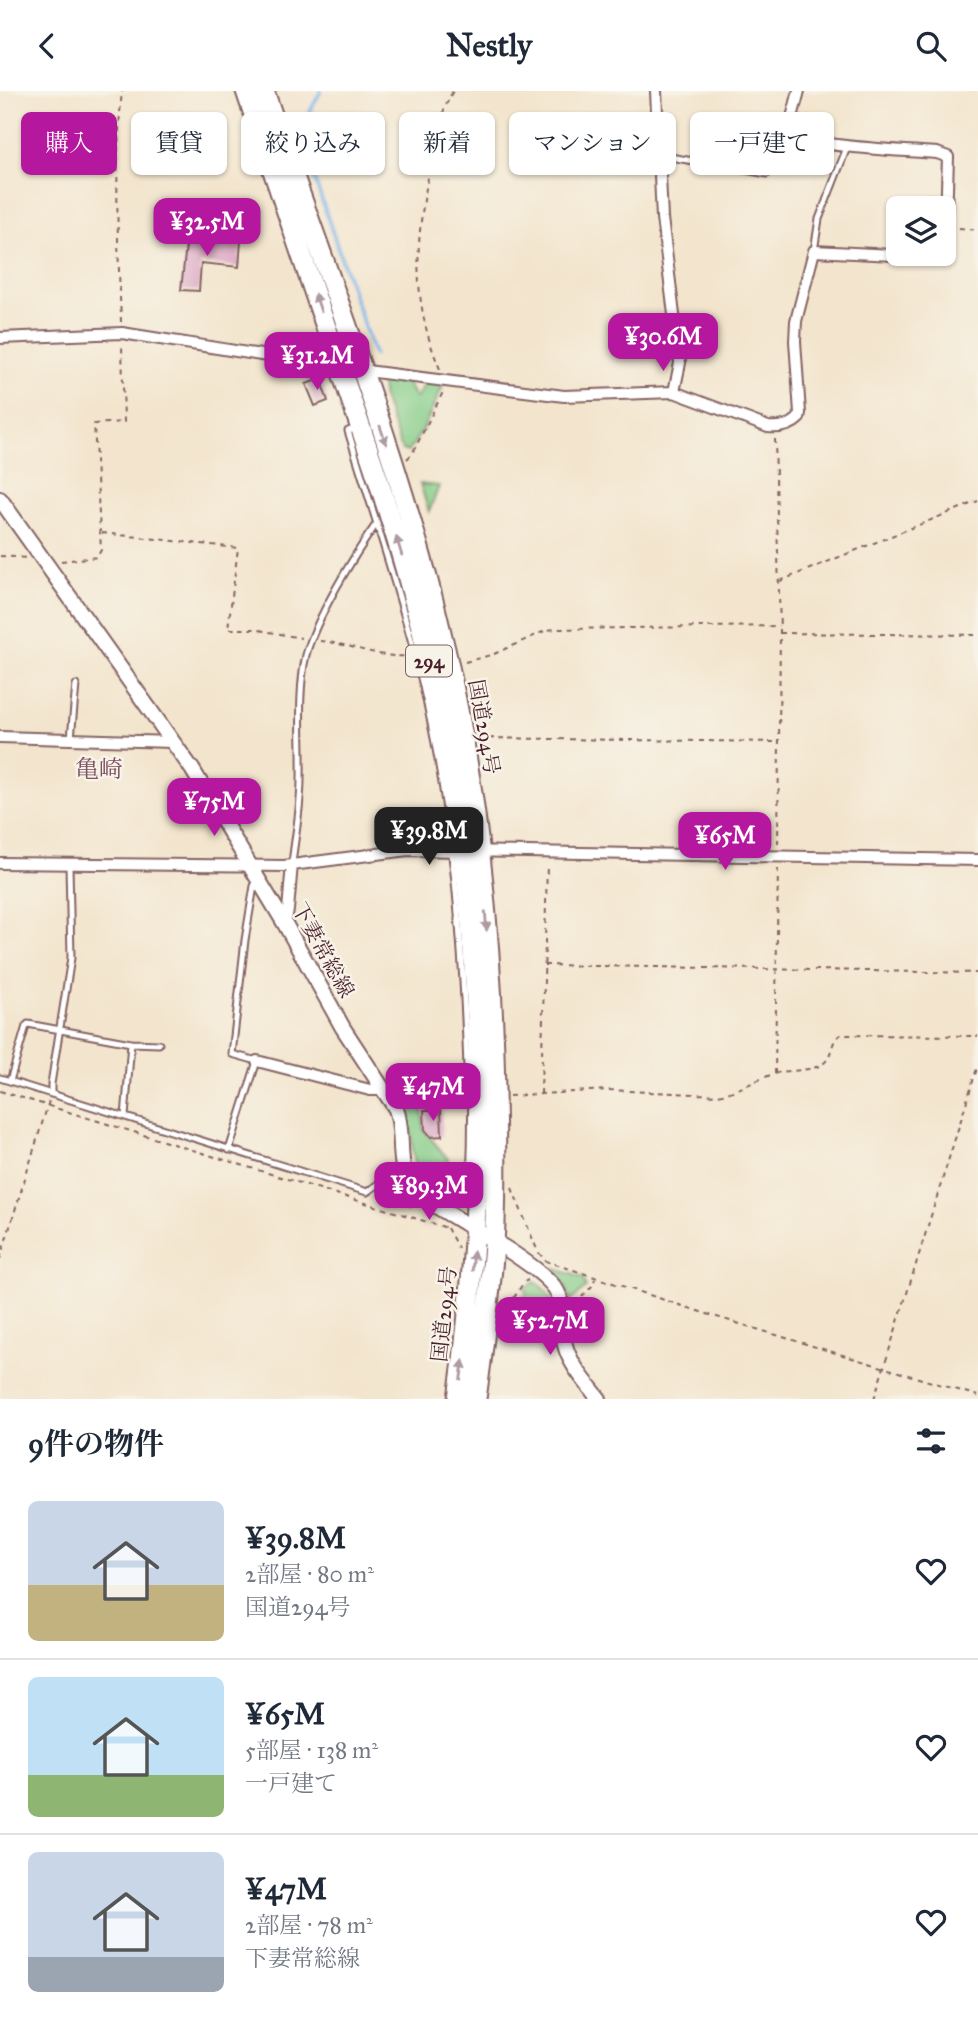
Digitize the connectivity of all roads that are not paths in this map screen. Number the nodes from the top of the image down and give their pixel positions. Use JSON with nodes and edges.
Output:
{"nodes":[{"id":1,"x":246,"y":91,"type":"edge"},
{"id":2,"x":264,"y":91,"type":"edge"},
{"id":3,"x":656,"y":91,"type":"edge"},
{"id":4,"x":799,"y":91,"type":"edge"},
{"id":5,"x":657,"y":112,"type":"edge"},
{"id":6,"x":848,"y":145,"type":"junction"},
{"id":7,"x":660,"y":175,"type":"edge"},
{"id":8,"x":814,"y":251,"type":"junction"},
{"id":9,"x":0,"y":338,"type":"edge"},
{"id":10,"x":340,"y":367,"type":"junction"},
{"id":11,"x":361,"y":370,"type":"junction"},
{"id":12,"x":674,"y":392,"type":"junction"},
{"id":13,"x":360,"y":427,"type":"junction"},
{"id":14,"x":0,"y":499,"type":"edge"},
{"id":15,"x":377,"y":523,"type":"junction"},
{"id":16,"x":76,"y":685,"type":"dead end"},
{"id":17,"x":0,"y":737,"type":"edge"},
{"id":18,"x":71,"y":738,"type":"junction"},
{"id":19,"x":173,"y":742,"type":"junction"},
{"id":20,"x":466,"y":852,"type":"junction"},
{"id":21,"x":978,"y":860,"type":"edge"},
{"id":22,"x":0,"y":863,"type":"edge"},
{"id":23,"x":292,"y":864,"type":"junction"},
{"id":24,"x":69,"y":865,"type":"junction"},
{"id":25,"x":250,"y":865,"type":"junction"},
{"id":26,"x":259,"y":879,"type":"junction"},
{"id":27,"x":285,"y":924,"type":"junction"},
{"id":28,"x":59,"y":1030,"type":"junction"},
{"id":29,"x":131,"y":1043,"type":"junction"},
{"id":30,"x":159,"y":1044,"type":"dead end"},
{"id":31,"x":257,"y":1061,"type":"junction"},
{"id":32,"x":0,"y":1078,"type":"edge"},
{"id":33,"x":10,"y":1081,"type":"junction"},
{"id":34,"x":51,"y":1094,"type":"junction"},
{"id":35,"x":387,"y":1096,"type":"junction"},
{"id":36,"x":473,"y":1100,"type":"junction"},
{"id":37,"x":125,"y":1117,"type":"junction"},
{"id":38,"x":229,"y":1150,"type":"junction"},
{"id":39,"x":403,"y":1166,"type":"junction"},
{"id":40,"x":475,"y":1231,"type":"junction"},
{"id":41,"x":494,"y":1242,"type":"junction"},
{"id":42,"x":458,"y":1399,"type":"edge"},
{"id":43,"x":476,"y":1399,"type":"edge"},
{"id":44,"x":599,"y":1399,"type":"edge"}],
"edges":[{"from":10,"to":1,"type":"highway","name":"国道294号","number":"294","one_way":true},
{"from":2,"to":11,"type":"highway","name":"国道294号","number":"294"},
{"from":3,"to":5,"type":"street"},
{"from":4,"to":6,"type":"street"},
{"from":6,"to":8,"type":"lane"},
{"from":6,"to":8,"type":"street"},
{"from":7,"to":12,"type":"street"},
{"from":8,"to":12,"type":"street"},
{"from":9,"to":10,"type":"street"},
{"from":10,"to":11,"type":"street"},
{"from":10,"to":13,"type":"highway","name":"国道294号","number":"294"},
{"from":11,"to":12,"type":"street"},
{"from":11,"to":20,"type":"highway","name":"国道294号","number":"294","one_way":true},
{"from":13,"to":15,"type":"lane"},
{"from":20,"to":13,"type":"highway","name":"国道294号","number":"294","one_way":true},
{"from":14,"to":19,"type":"main road","name":"下妻常総線"},
{"from":15,"to":20,"type":"lane"},
{"from":15,"to":23,"type":"lane"},
{"from":16,"to":18,"type":"lane"},
{"from":17,"to":18,"type":"street"},
{"from":18,"to":19,"type":"street"},
{"from":19,"to":25,"type":"main road","name":"下妻常総線"},
{"from":20,"to":21,"type":"street"},
{"from":20,"to":23,"type":"street"},
{"from":20,"to":36,"type":"highway","name":"国道294号","number":"294"},
{"from":20,"to":41,"type":"highway","name":"国道294号","number":"294","one_way":true},
{"from":22,"to":24,"type":"street"},
{"from":23,"to":25,"type":"street"},
{"from":23,"to":27,"type":"street"},
{"from":24,"to":25,"type":"street"},
{"from":24,"to":28,"type":"lane"},
{"from":25,"to":26,"type":"main road","name":"下妻常総線"},
{"from":26,"to":27,"type":"main road","name":"下妻常総線"},
{"from":26,"to":31,"type":"lane"},
{"from":27,"to":35,"type":"main road","name":"下妻常総線"},
{"from":28,"to":29,"type":"lane"},
{"from":28,"to":33,"type":"lane"},
{"from":28,"to":34,"type":"lane"},
{"from":29,"to":30,"type":"lane"},
{"from":29,"to":37,"type":"lane"},
{"from":31,"to":35,"type":"street"},
{"from":31,"to":38,"type":"lane"},
{"from":32,"to":33,"type":"lane"},
{"from":33,"to":34,"type":"lane"},
{"from":34,"to":37,"type":"lane"},
{"from":35,"to":36,"type":"lane"},
{"from":35,"to":39,"type":"main road","name":"下妻常総線"},
{"from":36,"to":40,"type":"highway","name":"国道294号","number":"294"},
{"from":37,"to":38,"type":"lane"},
{"from":38,"to":39,"type":"lane"},
{"from":39,"to":40,"type":"main road"},
{"from":40,"to":41,"type":"main road"},
{"from":42,"to":40,"type":"highway","name":"国道294号","number":"294","one_way":true},
{"from":41,"to":43,"type":"highway","name":"国道294号","number":"294"},
{"from":41,"to":44,"type":"main road"}]}
